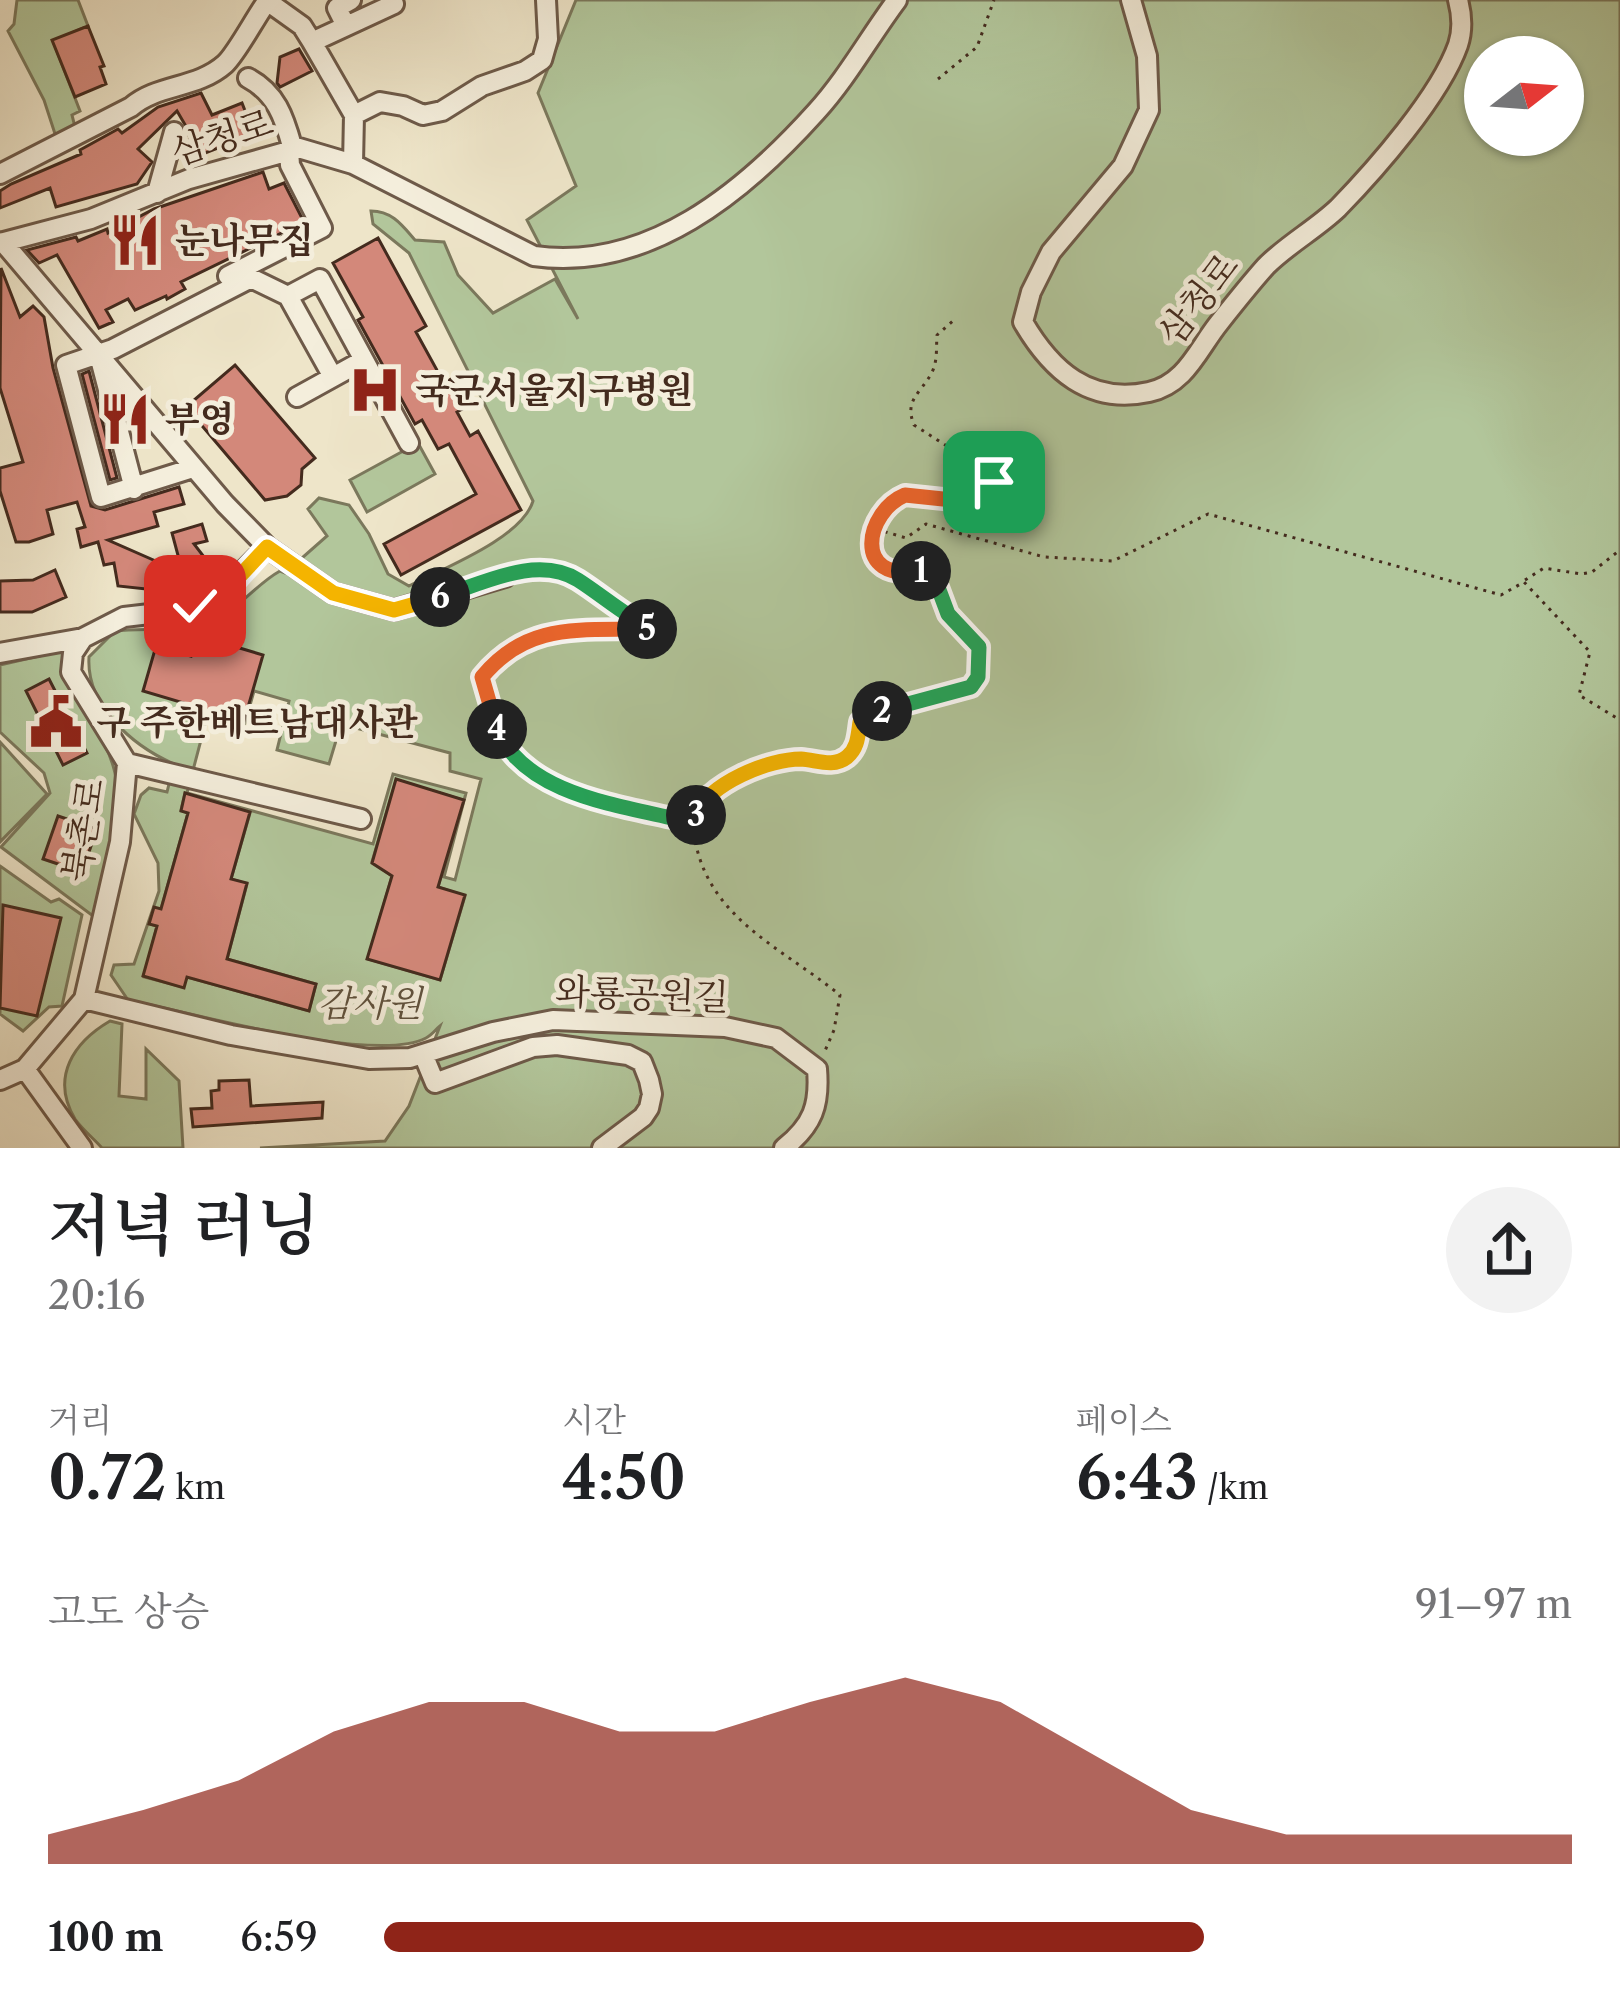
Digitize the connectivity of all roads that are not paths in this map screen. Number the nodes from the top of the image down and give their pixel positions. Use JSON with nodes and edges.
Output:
{"nodes":[{"id":1,"x":268,"y":0,"type":"edge"},
{"id":2,"x":351,"y":0,"type":"edge"},
{"id":3,"x":546,"y":0,"type":"edge"},
{"id":4,"x":897,"y":0,"type":"edge"},
{"id":5,"x":1131,"y":0,"type":"edge"},
{"id":6,"x":1458,"y":0,"type":"edge"},
{"id":7,"x":394,"y":4,"type":"dead end"},
{"id":8,"x":346,"y":26,"type":"junction"},
{"id":9,"x":312,"y":42,"type":"junction"},
{"id":10,"x":248,"y":78,"type":"dead end"},
{"id":11,"x":354,"y":115,"type":"junction"},
{"id":12,"x":174,"y":131,"type":"dead end"},
{"id":13,"x":290,"y":148,"type":"junction"},
{"id":14,"x":353,"y":164,"type":"junction"},
{"id":15,"x":0,"y":174,"type":"edge"},
{"id":16,"x":157,"y":193,"type":"junction"},
{"id":17,"x":2,"y":242,"type":"edge"},
{"id":18,"x":288,"y":296,"type":"junction"},
{"id":19,"x":99,"y":355,"type":"junction"},
{"id":20,"x":364,"y":360,"type":"junction"},
{"id":21,"x":333,"y":376,"type":"junction"},
{"id":22,"x":297,"y":397,"type":"dead end"},
{"id":23,"x":409,"y":443,"type":"dead end"},
{"id":24,"x":193,"y":468,"type":"junction"},
{"id":25,"x":134,"y":489,"type":"junction"},
{"id":26,"x":267,"y":547,"type":"junction"},
{"id":27,"x":505,"y":577,"type":"road end"},
{"id":28,"x":82,"y":638,"type":"junction"},
{"id":29,"x":0,"y":653,"type":"edge"},
{"id":30,"x":127,"y":764,"type":"junction"},
{"id":31,"x":361,"y":818,"type":"dead end"},
{"id":32,"x":84,"y":999,"type":"junction"},
{"id":33,"x":423,"y":1054,"type":"junction"},
{"id":34,"x":25,"y":1070,"type":"junction"},
{"id":35,"x":0,"y":1080,"type":"edge"},
{"id":36,"x":82,"y":1148,"type":"edge"},
{"id":37,"x":602,"y":1148,"type":"edge"},
{"id":38,"x":784,"y":1148,"type":"edge"}],
"edges":[{"from":1,"to":9,"type":"street"},
{"from":1,"to":15,"type":"street"},
{"from":2,"to":8,"type":"street"},
{"from":3,"to":11,"type":"street"},
{"from":4,"to":14,"type":"street","name":"삼청로"},
{"from":5,"to":6,"type":"street","name":"삼청로"},
{"from":7,"to":8,"type":"street"},
{"from":8,"to":9,"type":"street"},
{"from":9,"to":11,"type":"street"},
{"from":10,"to":13,"type":"street"},
{"from":11,"to":14,"type":"street"},
{"from":12,"to":16,"type":"street","name":"삼청로"},
{"from":13,"to":14,"type":"street","name":"삼청로"},
{"from":13,"to":16,"type":"street","name":"삼청로"},
{"from":13,"to":19,"type":"street"},
{"from":16,"to":17,"type":"street","name":"삼청로"},
{"from":17,"to":19,"type":"street"},
{"from":18,"to":19,"type":"street"},
{"from":18,"to":20,"type":"street"},
{"from":18,"to":21,"type":"street"},
{"from":19,"to":24,"type":"street"},
{"from":19,"to":25,"type":"street"},
{"from":19,"to":25,"type":"street"},
{"from":20,"to":21,"type":"street"},
{"from":20,"to":23,"type":"street"},
{"from":21,"to":22,"type":"street"},
{"from":24,"to":25,"type":"street"},
{"from":24,"to":26,"type":"street"},
{"from":26,"to":27,"type":"street"},
{"from":26,"to":28,"type":"street"},
{"from":28,"to":29,"type":"street"},
{"from":28,"to":30,"type":"street","name":"북촌로"},
{"from":30,"to":31,"type":"street"},
{"from":30,"to":32,"type":"street","name":"북촌로"},
{"from":32,"to":33,"type":"street","name":"와룡공원길"},
{"from":32,"to":34,"type":"street","name":"북촌로"},
{"from":33,"to":37,"type":"street"},
{"from":33,"to":38,"type":"street","name":"와룡공원길"},
{"from":34,"to":35,"type":"street","name":"북촌로"},
{"from":34,"to":36,"type":"street"}]}
